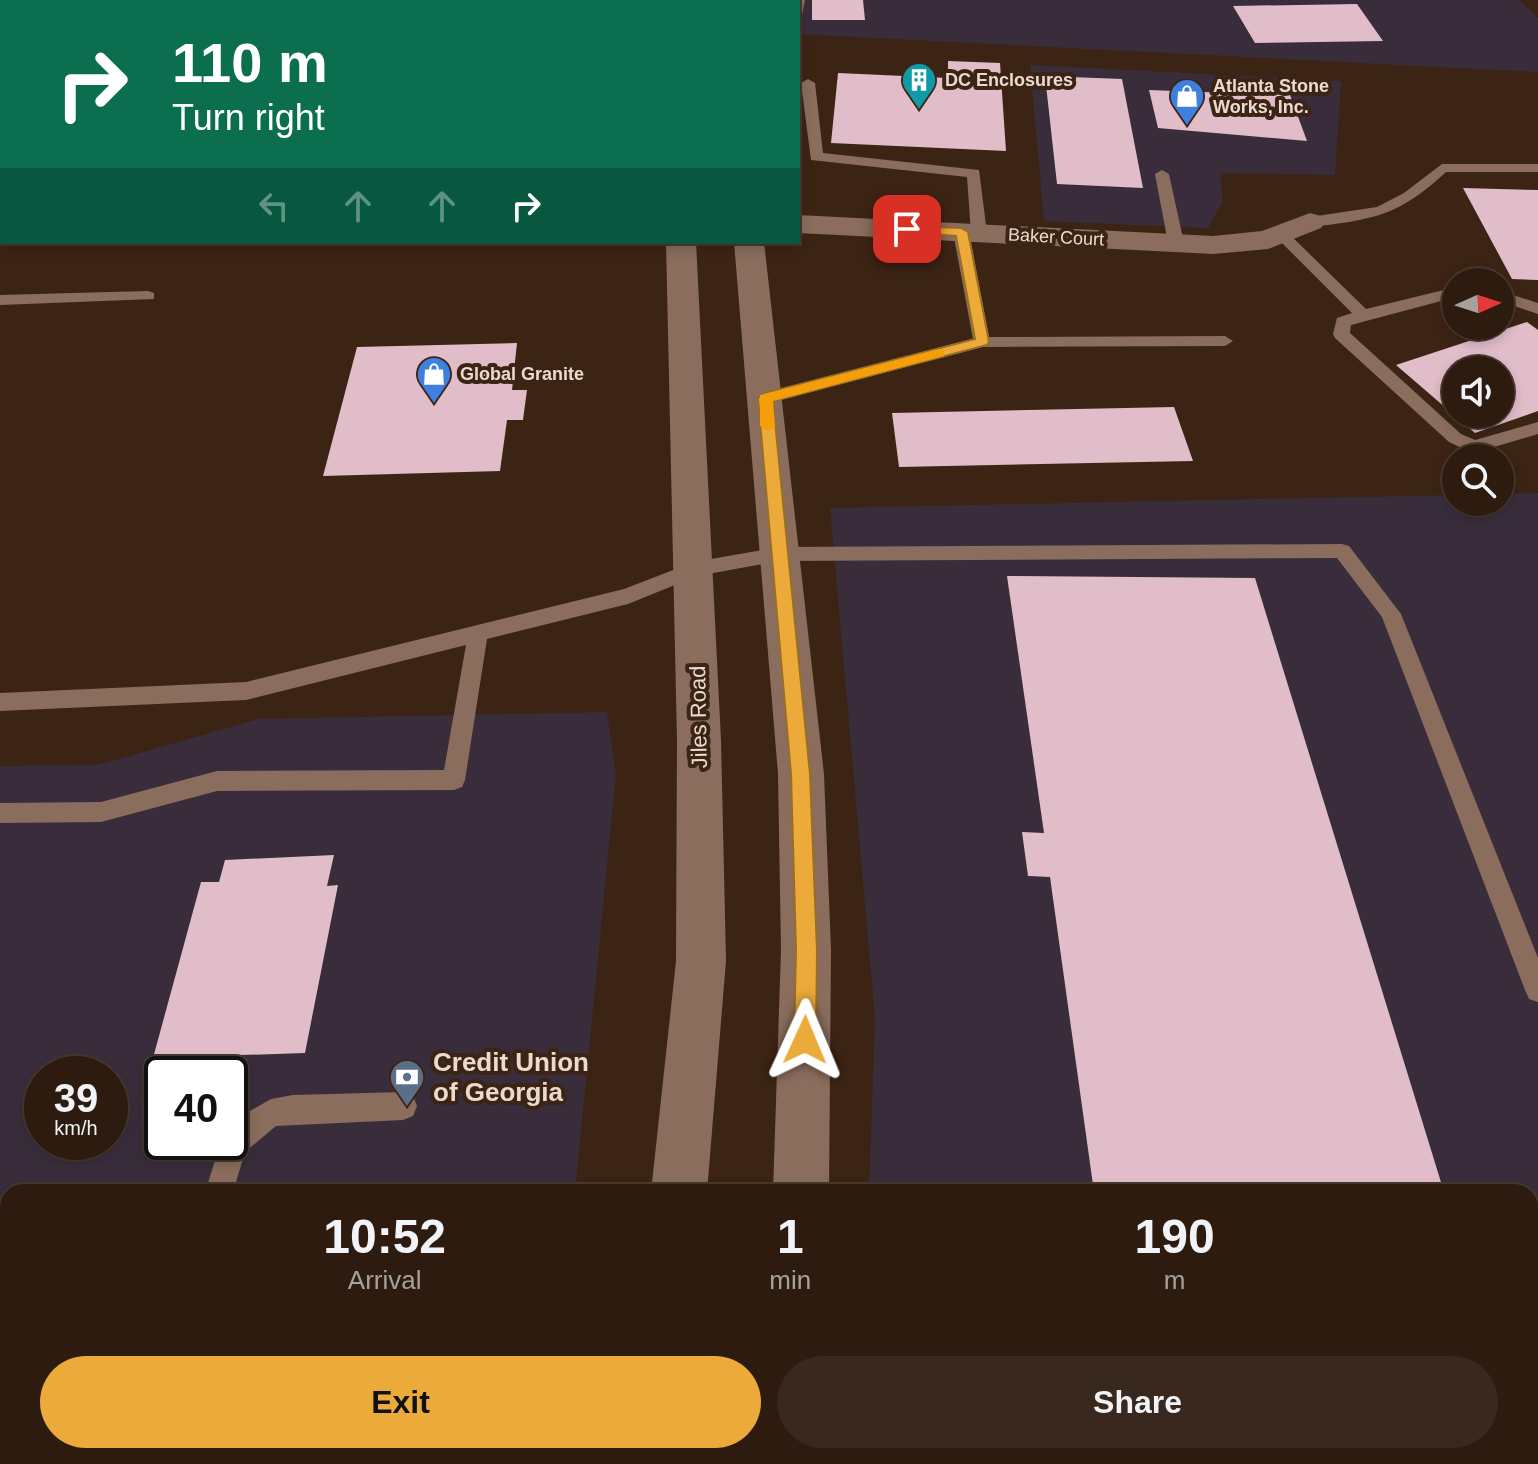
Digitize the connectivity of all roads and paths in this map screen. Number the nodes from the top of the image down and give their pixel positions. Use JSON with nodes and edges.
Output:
{"nodes":[{"id":1,"x":808,"y":83,"type":"dead end"},
{"id":2,"x":1538,"y":168,"type":"edge"},
{"id":3,"x":1162,"y":174,"type":"dead end"},
{"id":4,"x":1310,"y":222,"type":"joint"},
{"id":5,"x":800,"y":224,"type":"edge"},
{"id":6,"x":970,"y":233,"type":"junction"},
{"id":7,"x":1281,"y":234,"type":"junction"},
{"id":8,"x":1176,"y":243,"type":"junction"},
{"id":9,"x":681,"y":244,"type":"edge"},
{"id":10,"x":749,"y":244,"type":"edge"},
{"id":11,"x":1442,"y":295,"type":"edge"},
{"id":12,"x":148,"y":296,"type":"dead end"},
{"id":13,"x":0,"y":300,"type":"edge"},
{"id":14,"x":1514,"y":301,"type":"edge"},
{"id":15,"x":1538,"y":309,"type":"edge"},
{"id":16,"x":1363,"y":315,"type":"junction"},
{"id":17,"x":1225,"y":341,"type":"dead end"},
{"id":18,"x":982,"y":342,"type":"junction"},
{"id":19,"x":766,"y":398,"type":"junction"},
{"id":20,"x":1538,"y":428,"type":"edge"},
{"id":21,"x":779,"y":554,"type":"junction"},
{"id":22,"x":694,"y":569,"type":"junction"},
{"id":23,"x":478,"y":633,"type":"junction"},
{"id":24,"x":0,"y":702,"type":"edge"},
{"id":25,"x":0,"y":813,"type":"edge"},
{"id":26,"x":1538,"y":990,"type":"edge"},
{"id":27,"x":403,"y":1106,"type":"dead end"},
{"id":28,"x":222,"y":1184,"type":"edge"},
{"id":29,"x":680,"y":1184,"type":"edge"},
{"id":30,"x":801,"y":1184,"type":"edge"}],
"edges":[{"from":1,"to":6,"type":"lane"},
{"from":2,"to":4,"type":"lane"},
{"from":3,"to":8,"type":"lane"},
{"from":4,"to":7,"type":"street","name":"Baker Court"},
{"from":5,"to":6,"type":"street","name":"Baker Court"},
{"from":6,"to":8,"type":"street","name":"Baker Court"},
{"from":6,"to":18,"type":"lane"},
{"from":7,"to":8,"type":"street","name":"Baker Court"},
{"from":7,"to":16,"type":"lane"},
{"from":9,"to":22,"type":"street","name":"Jiles Road"},
{"from":10,"to":19,"type":"street"},
{"from":11,"to":16,"type":"lane"},
{"from":12,"to":13,"type":"lane"},
{"from":14,"to":15,"type":"lane"},
{"from":16,"to":20,"type":"lane"},
{"from":17,"to":18,"type":"lane"},
{"from":18,"to":19,"type":"lane"},
{"from":19,"to":21,"type":"street"},
{"from":21,"to":22,"type":"lane"},
{"from":21,"to":26,"type":"lane"},
{"from":21,"to":30,"type":"street"},
{"from":22,"to":23,"type":"lane"},
{"from":22,"to":29,"type":"street","name":"Jiles Road"},
{"from":23,"to":24,"type":"lane"},
{"from":23,"to":25,"type":"lane"},
{"from":27,"to":28,"type":"lane"}]}
